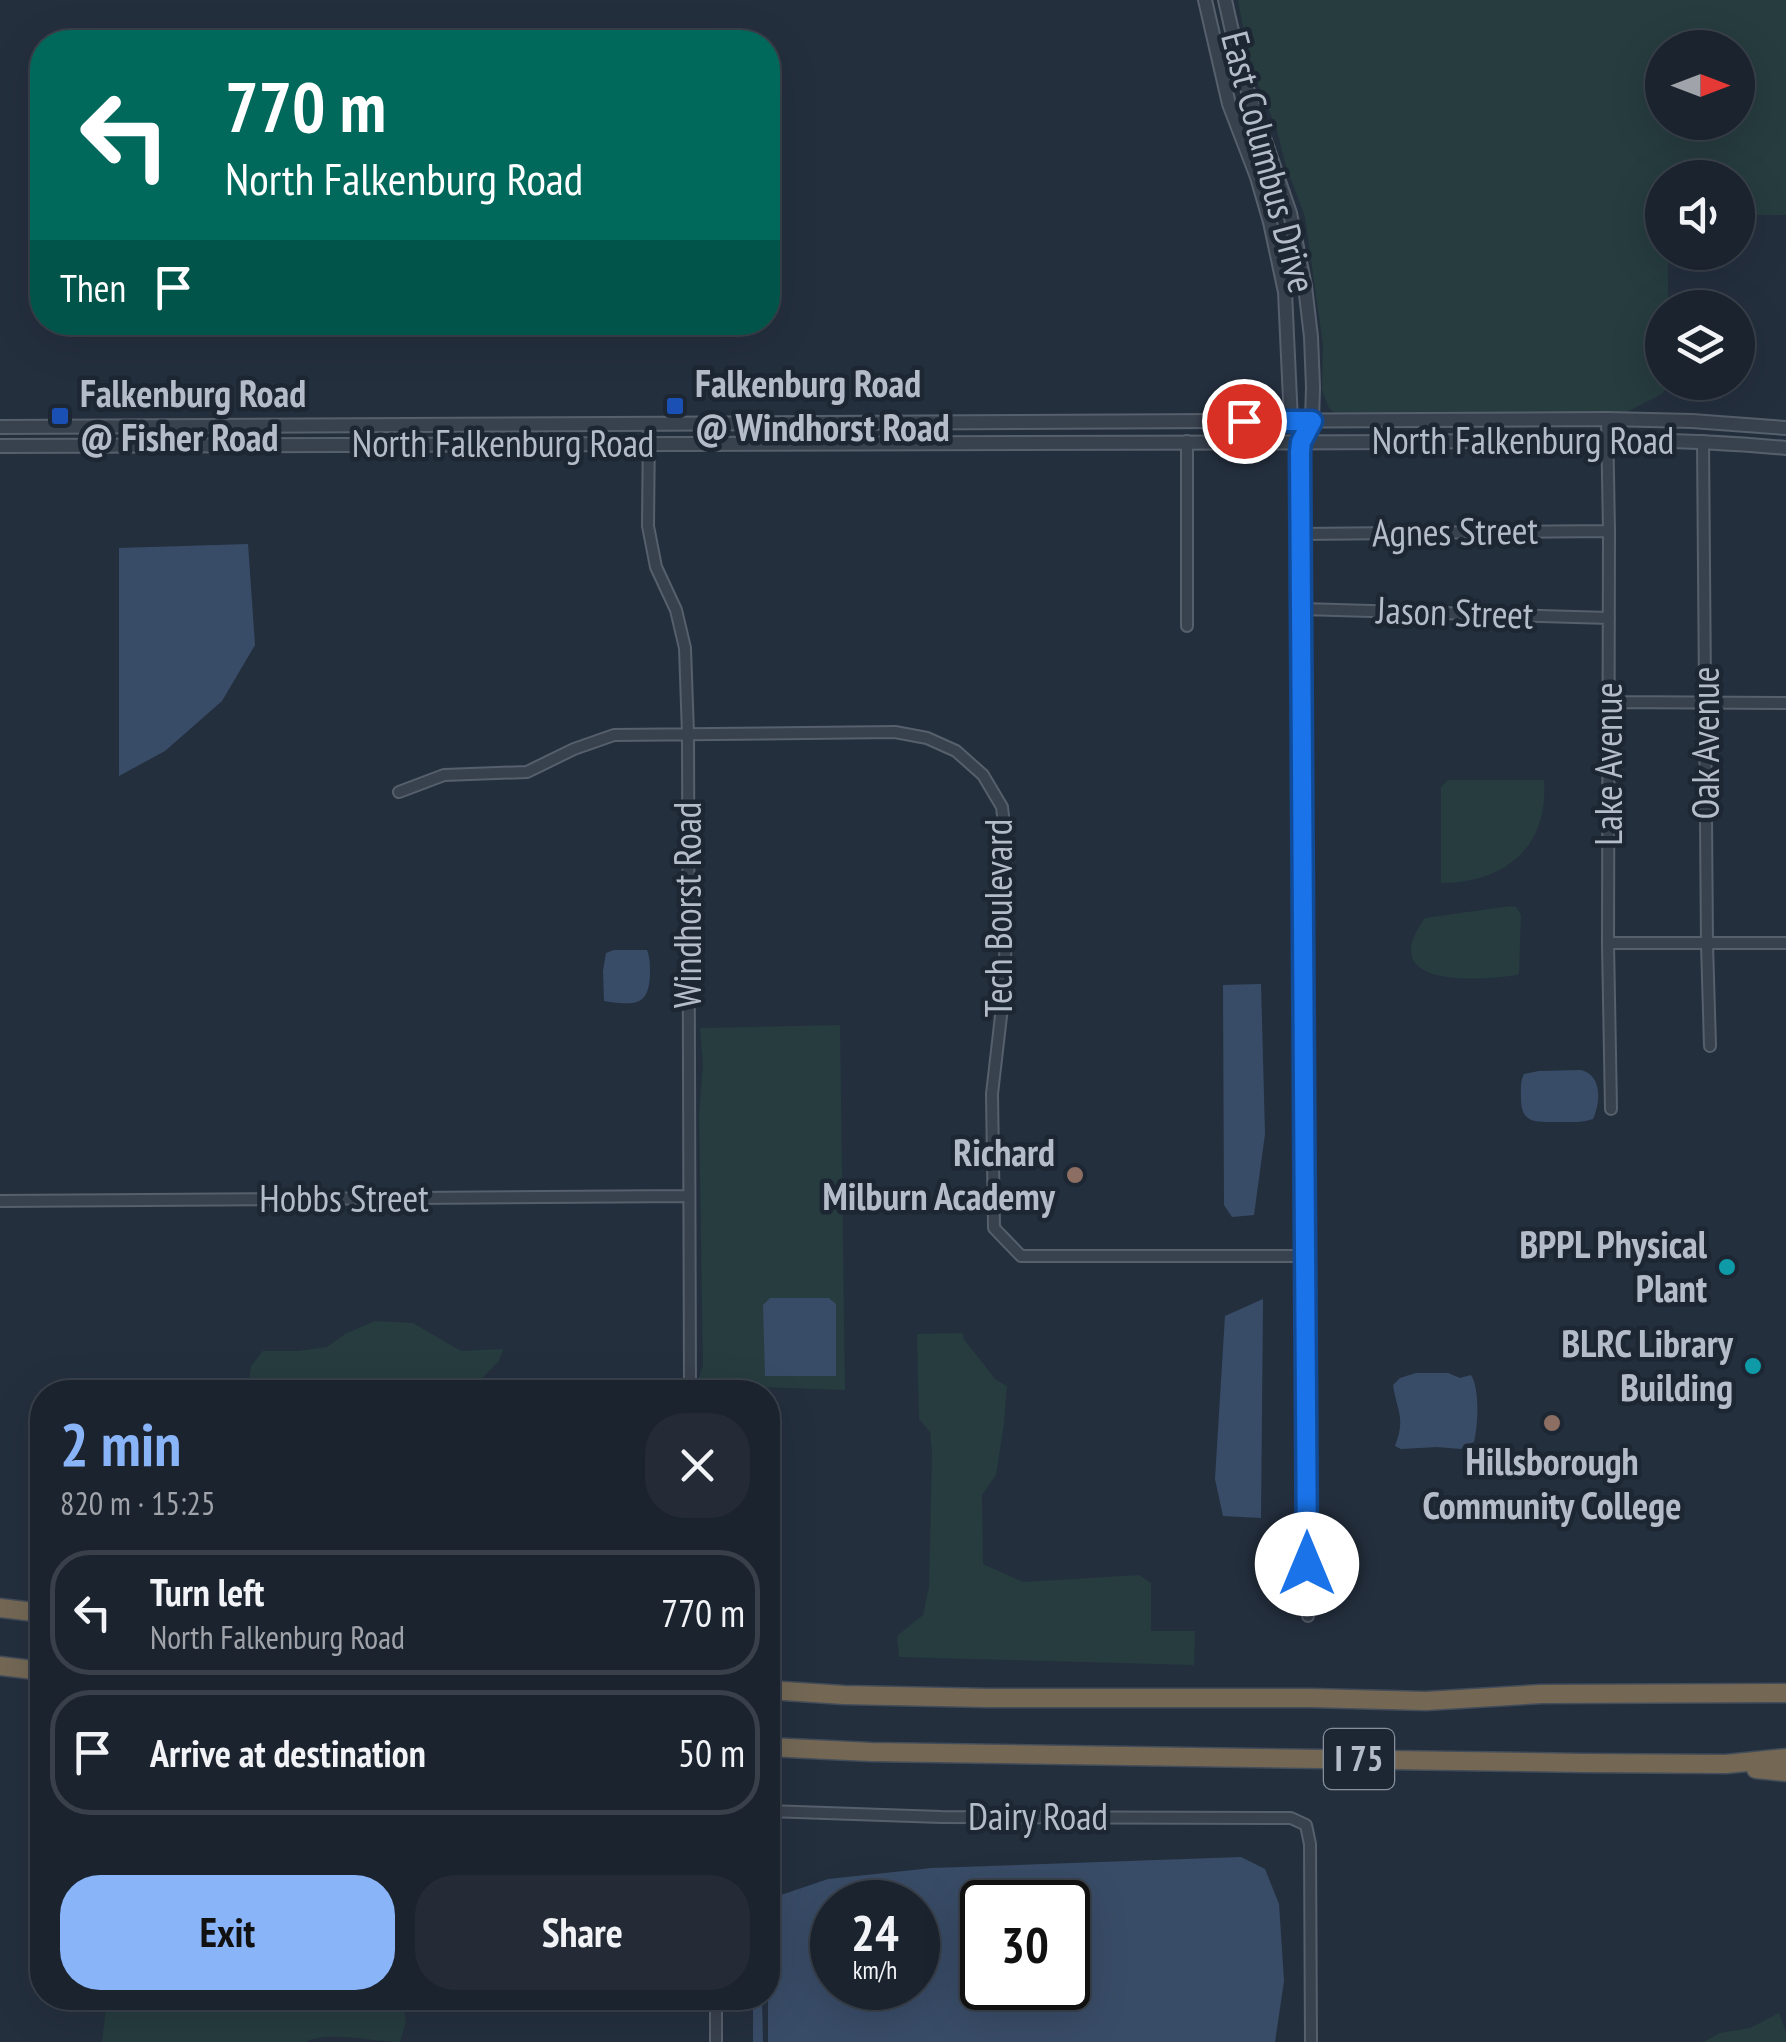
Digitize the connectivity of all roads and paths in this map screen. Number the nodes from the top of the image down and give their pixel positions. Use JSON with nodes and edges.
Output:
{"nodes":[{"id":1,"x":1205,"y":0,"type":"edge"},
{"id":2,"x":1225,"y":0,"type":"edge"},
{"id":3,"x":1250,"y":97,"type":"junction"},
{"id":4,"x":1229,"y":104,"type":"junction"},
{"id":5,"x":1607,"y":420,"type":"junction"},
{"id":6,"x":1290,"y":421,"type":"junction"},
{"id":7,"x":1312,"y":421,"type":"junction"},
{"id":8,"x":649,"y":424,"type":"junction"},
{"id":9,"x":294,"y":426,"type":"junction"},
{"id":10,"x":0,"y":427,"type":"edge"},
{"id":11,"x":1786,"y":428,"type":"edge"},
{"id":12,"x":1607,"y":439,"type":"junction"},
{"id":13,"x":1186,"y":441,"type":"junction"},
{"id":14,"x":1703,"y":441,"type":"junction"},
{"id":15,"x":1301,"y":442,"type":"junction"},
{"id":16,"x":649,"y":443,"type":"junction"},
{"id":17,"x":294,"y":445,"type":"junction"},
{"id":18,"x":0,"y":446,"type":"edge"},
{"id":19,"x":1786,"y":448,"type":"edge"},
{"id":20,"x":1609,"y":531,"type":"junction"},
{"id":21,"x":1300,"y":534,"type":"junction"},
{"id":22,"x":1302,"y":609,"type":"junction"},
{"id":23,"x":1609,"y":618,"type":"junction"},
{"id":24,"x":1187,"y":626,"type":"dead end"},
{"id":25,"x":1610,"y":702,"type":"junction"},
{"id":26,"x":1706,"y":702,"type":"junction"},
{"id":27,"x":1786,"y":703,"type":"edge"},
{"id":28,"x":688,"y":734,"type":"junction"},
{"id":29,"x":399,"y":792,"type":"dead end"},
{"id":30,"x":1608,"y":943,"type":"junction"},
{"id":31,"x":1707,"y":944,"type":"junction"},
{"id":32,"x":1786,"y":944,"type":"edge"},
{"id":33,"x":1710,"y":1046,"type":"dead end"},
{"id":34,"x":1611,"y":1109,"type":"dead end"},
{"id":35,"x":688,"y":1196,"type":"junction"},
{"id":36,"x":0,"y":1201,"type":"edge"},
{"id":37,"x":1305,"y":1256,"type":"junction"},
{"id":38,"x":690,"y":1380,"type":"edge"},
{"id":39,"x":0,"y":1608,"type":"edge"},
{"id":40,"x":30,"y":1612,"type":"edge"},
{"id":41,"x":1308,"y":1616,"type":"dead end"},
{"id":42,"x":0,"y":1666,"type":"edge"},
{"id":43,"x":30,"y":1670,"type":"edge"},
{"id":44,"x":780,"y":1691,"type":"edge"},
{"id":45,"x":1786,"y":1693,"type":"edge"},
{"id":46,"x":780,"y":1748,"type":"edge"},
{"id":47,"x":1786,"y":1758,"type":"edge"},
{"id":48,"x":1726,"y":1764,"type":"junction"},
{"id":49,"x":1786,"y":1772,"type":"edge"},
{"id":50,"x":780,"y":1811,"type":"edge"},
{"id":51,"x":716,"y":2010,"type":"edge"},
{"id":52,"x":716,"y":2042,"type":"edge"},
{"id":53,"x":1311,"y":2042,"type":"edge"}],
"edges":[{"from":1,"to":4,"type":"street","name":"East Columbus Drive"},
{"from":2,"to":3,"type":"street","name":"East Columbus Drive"},
{"from":3,"to":4,"type":"street"},
{"from":3,"to":7,"type":"street","name":"East Columbus Drive"},
{"from":4,"to":6,"type":"street","name":"East Columbus Drive"},
{"from":5,"to":7,"type":"street","name":"North Falkenburg Road"},
{"from":5,"to":11,"type":"street","name":"North Falkenburg Road"},
{"from":5,"to":12,"type":"street","name":"Lake Avenue"},
{"from":6,"to":7,"type":"street","name":"North Falkenburg Road"},
{"from":6,"to":8,"type":"street","name":"North Falkenburg Road"},
{"from":6,"to":15,"type":"street","name":"East Columbus Drive"},
{"from":7,"to":15,"type":"street","name":"East Columbus Drive"},
{"from":8,"to":9,"type":"street","name":"North Falkenburg Road"},
{"from":8,"to":16,"type":"street","name":"Windhorst Road"},
{"from":9,"to":10,"type":"street","name":"North Falkenburg Road"},
{"from":9,"to":17,"type":"street"},
{"from":12,"to":14,"type":"street","name":"North Falkenburg Road"},
{"from":12,"to":15,"type":"street","name":"North Falkenburg Road"},
{"from":12,"to":20,"type":"street","name":"Lake Avenue"},
{"from":13,"to":15,"type":"street","name":"North Falkenburg Road"},
{"from":13,"to":16,"type":"street","name":"North Falkenburg Road"},
{"from":13,"to":24,"type":"street"},
{"from":14,"to":19,"type":"street","name":"North Falkenburg Road"},
{"from":14,"to":26,"type":"street","name":"Oak Avenue"},
{"from":15,"to":21,"type":"street","name":"East Columbus Drive"},
{"from":16,"to":17,"type":"street","name":"North Falkenburg Road"},
{"from":16,"to":28,"type":"street","name":"Windhorst Road"},
{"from":17,"to":18,"type":"street","name":"North Falkenburg Road"},
{"from":20,"to":21,"type":"street","name":"Agnes Street"},
{"from":20,"to":23,"type":"street","name":"Lake Avenue"},
{"from":21,"to":22,"type":"street","name":"East Columbus Drive"},
{"from":22,"to":23,"type":"street","name":"Jason Street"},
{"from":22,"to":37,"type":"street","name":"East Columbus Drive"},
{"from":23,"to":25,"type":"street","name":"Lake Avenue"},
{"from":25,"to":26,"type":"street"},
{"from":25,"to":30,"type":"street","name":"Lake Avenue"},
{"from":26,"to":27,"type":"street"},
{"from":26,"to":31,"type":"street","name":"Oak Avenue"},
{"from":28,"to":29,"type":"street","name":"Tech Boulevard"},
{"from":28,"to":35,"type":"street","name":"Windhorst Road"},
{"from":28,"to":37,"type":"street","name":"Tech Boulevard"},
{"from":30,"to":31,"type":"street"},
{"from":30,"to":34,"type":"street","name":"Lake Avenue"},
{"from":31,"to":32,"type":"street"},
{"from":31,"to":33,"type":"street","name":"Oak Avenue"},
{"from":35,"to":36,"type":"street","name":"Hobbs Street"},
{"from":35,"to":38,"type":"street","name":"Windhorst Road"},
{"from":37,"to":41,"type":"street","name":"East Columbus Drive"},
{"from":39,"to":40,"type":"highway"},
{"from":42,"to":43,"type":"highway"},
{"from":44,"to":45,"type":"highway","number":"I 75"},
{"from":46,"to":48,"type":"highway","number":"I 75"},
{"from":47,"to":48,"type":"highway","number":"I 75"},
{"from":48,"to":49,"type":"highway"},
{"from":50,"to":53,"type":"street","name":"Dairy Road"},
{"from":51,"to":52,"type":"street"}]}
